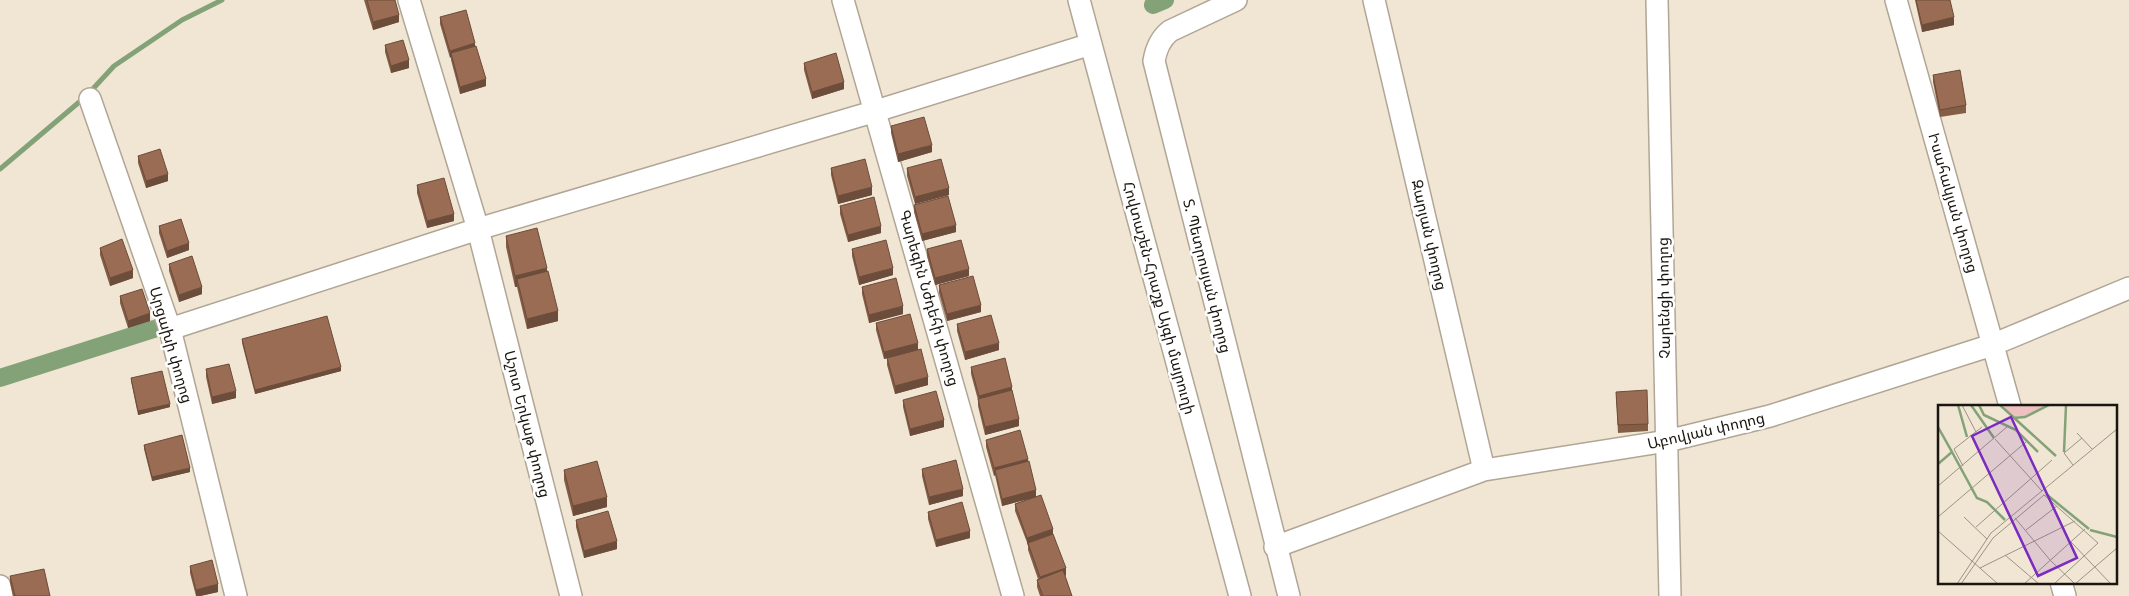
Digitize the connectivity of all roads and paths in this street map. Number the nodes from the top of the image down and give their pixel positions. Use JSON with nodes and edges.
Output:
{"nodes":[{"id":1,"x":409,"y":0,"type":"edge"},
{"id":2,"x":843,"y":0,"type":"edge"},
{"id":3,"x":1079,"y":0,"type":"edge"},
{"id":4,"x":1236,"y":0,"type":"edge"},
{"id":5,"x":1374,"y":0,"type":"edge"},
{"id":6,"x":1657,"y":0,"type":"edge"},
{"id":7,"x":1896,"y":0,"type":"edge"},
{"id":8,"x":1091,"y":44,"type":"junction"},
{"id":9,"x":90,"y":100,"type":"dead end"},
{"id":10,"x":876,"y":110,"type":"junction"},
{"id":11,"x":478,"y":229,"type":"junction"},
{"id":12,"x":2129,"y":288,"type":"edge"},
{"id":13,"x":170,"y":329,"type":"junction"},
{"id":14,"x":1992,"y":345,"type":"junction"},
{"id":15,"x":2010,"y":405,"type":"edge"},
{"id":16,"x":1667,"y":441,"type":"junction"},
{"id":17,"x":1484,"y":470,"type":"junction"},
{"id":18,"x":1275,"y":547,"type":"junction"},
{"id":19,"x":0,"y":586,"type":"edge"},
{"id":20,"x":2,"y":596,"type":"edge"},
{"id":21,"x":236,"y":596,"type":"edge"},
{"id":22,"x":571,"y":596,"type":"edge"},
{"id":23,"x":1013,"y":596,"type":"edge"},
{"id":24,"x":1240,"y":596,"type":"edge"},
{"id":25,"x":1289,"y":596,"type":"edge"},
{"id":26,"x":1670,"y":596,"type":"edge"}],
"edges":[{"from":1,"to":11,"type":"street"},
{"from":2,"to":10,"type":"street","name":"Գարեգին Նժդեհի փողոց"},
{"from":3,"to":8,"type":"street","name":"Հովտաշեն-Հրաշք Այգի մայրուղի"},
{"from":4,"to":18,"type":"street","name":"Տ. Պետրոսյան փողոց"},
{"from":5,"to":17,"type":"street","name":"Զարյան փողոց"},
{"from":6,"to":16,"type":"street","name":"Չարենցի փողոց"},
{"from":7,"to":14,"type":"street","name":"Իսահակյան փողոց"},
{"from":8,"to":10,"type":"street"},
{"from":8,"to":24,"type":"street","name":"Հովտաշեն-Հրաշք Այգի մայրուղի"},
{"from":9,"to":13,"type":"street","name":"Արցախի փողոց"},
{"from":10,"to":11,"type":"street"},
{"from":10,"to":23,"type":"street","name":"Գարեգին Նժդեհի փողոց"},
{"from":11,"to":13,"type":"street"},
{"from":11,"to":22,"type":"street","name":"Աշոտ Երկաթ փողոց"},
{"from":12,"to":14,"type":"street","name":"Աբովյան փողոց"},
{"from":13,"to":21,"type":"street","name":"Արցախի փողոց"},
{"from":14,"to":15,"type":"street","name":"Իսահակյան փողոց"},
{"from":14,"to":16,"type":"street","name":"Աբովյան փողոց"},
{"from":16,"to":17,"type":"street","name":"Աբովյան փողոց"},
{"from":16,"to":26,"type":"street","name":"Չարենցի փողոց"},
{"from":17,"to":18,"type":"street","name":"Աբովյան փողոց"},
{"from":18,"to":25,"type":"street","name":"Տ. Պետրոսյան փողոց"},
{"from":19,"to":20,"type":"street"}]}
